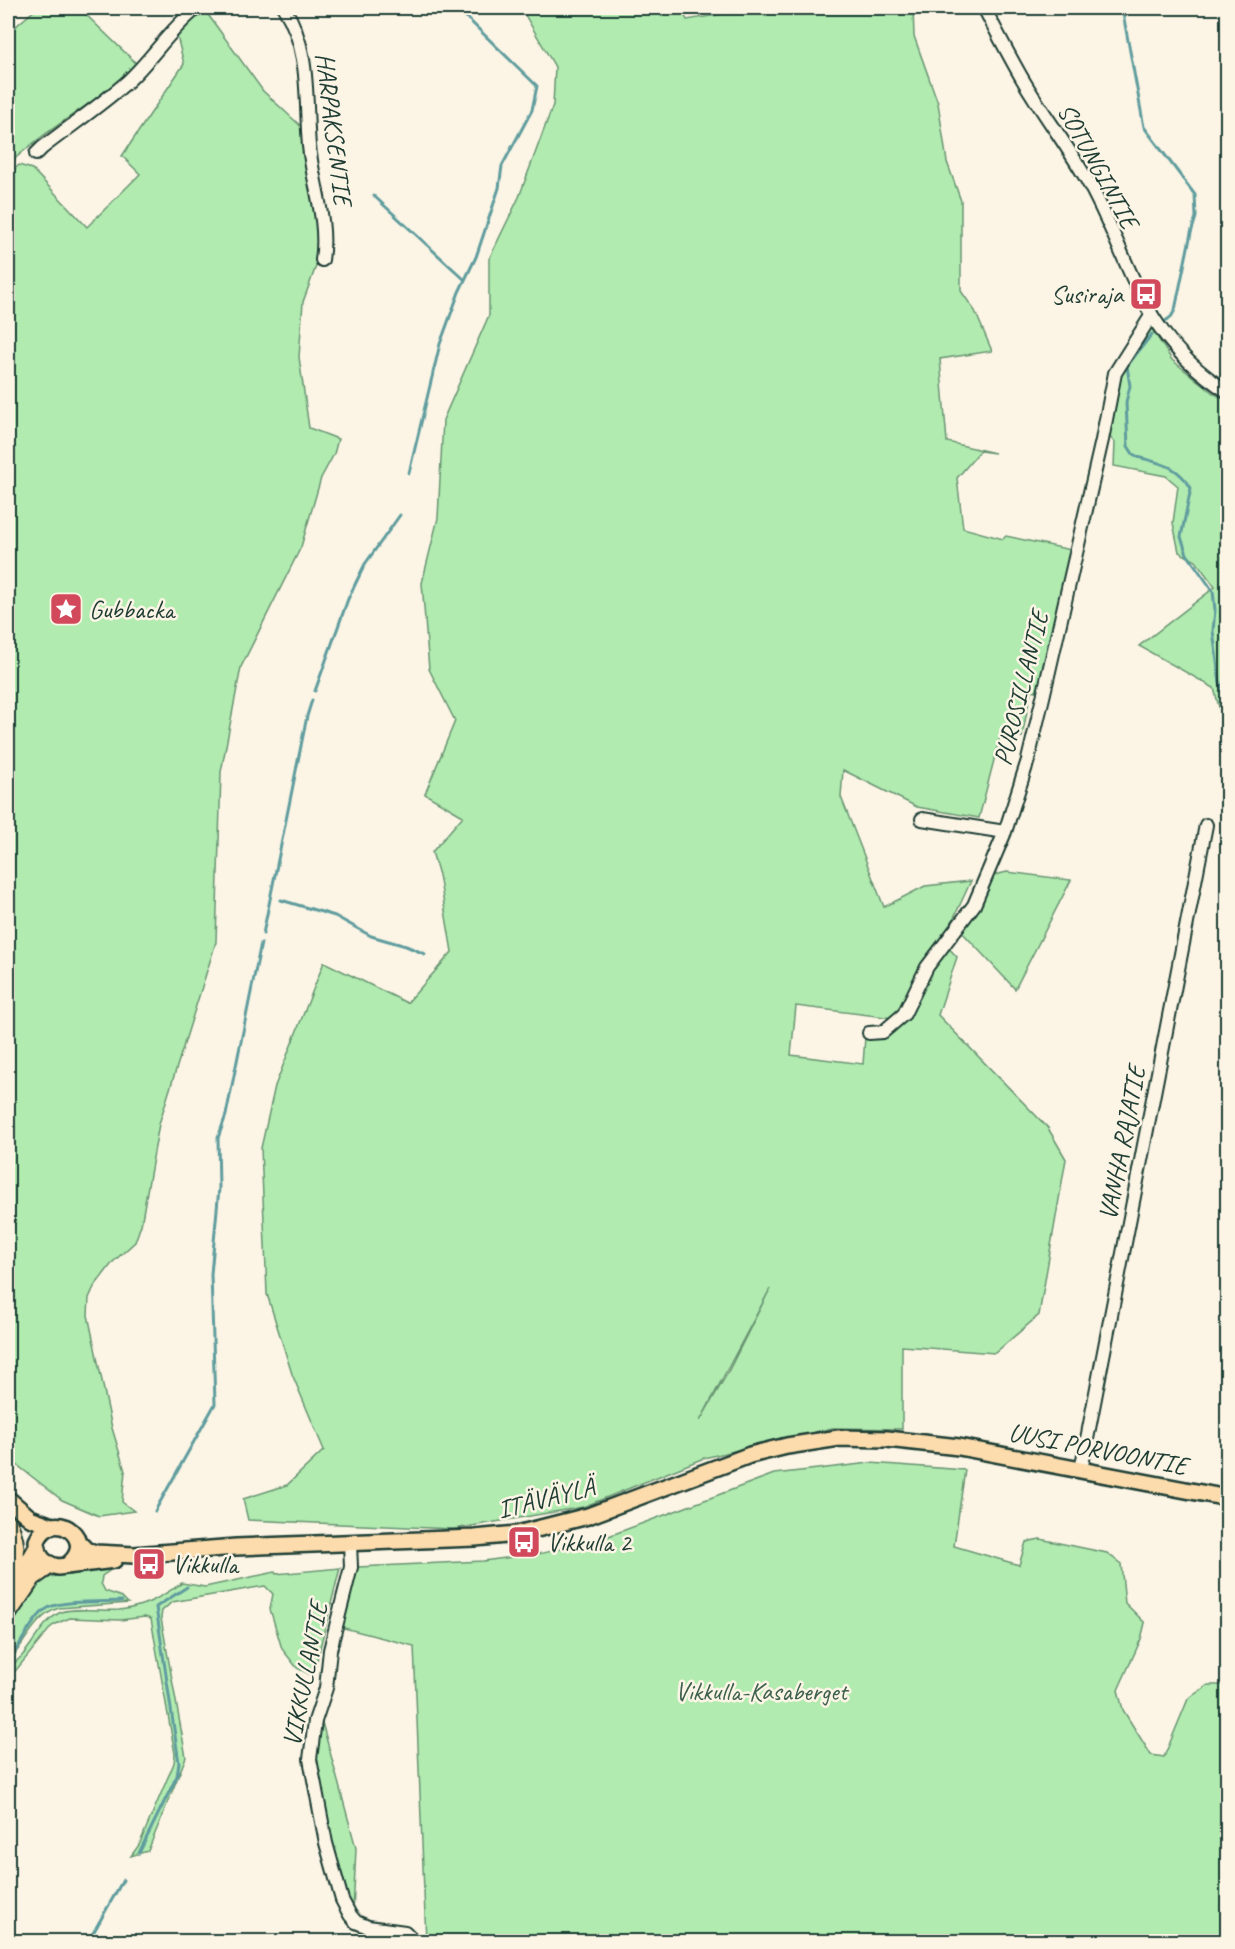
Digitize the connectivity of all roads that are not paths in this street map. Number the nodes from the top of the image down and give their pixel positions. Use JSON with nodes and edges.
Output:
{"nodes":[{"id":1,"x":197,"y":8,"type":"edge"},
{"id":2,"x":284,"y":8,"type":"edge"},
{"id":3,"x":984,"y":8,"type":"edge"},
{"id":4,"x":36,"y":154,"type":"dead end"},
{"id":5,"x":322,"y":260,"type":"dead end"},
{"id":6,"x":1151,"y":316,"type":"junction"},
{"id":7,"x":1227,"y":392,"type":"edge"},
{"id":8,"x":922,"y":819,"type":"dead end"},
{"id":9,"x":1206,"y":825,"type":"dead end"},
{"id":10,"x":1005,"y":832,"type":"junction"},
{"id":11,"x":868,"y":1033,"type":"dead end"},
{"id":12,"x":959,"y":1447,"type":"joint"},
{"id":13,"x":1081,"y":1470,"type":"junction"},
{"id":14,"x":1227,"y":1498,"type":"edge"},
{"id":15,"x":8,"y":1499,"type":"edge"},
{"id":16,"x":8,"y":1512,"type":"edge"},
{"id":17,"x":8,"y":1524,"type":"edge"},
{"id":18,"x":52,"y":1526,"type":"junction"},
{"id":19,"x":79,"y":1543,"type":"junction"},
{"id":20,"x":350,"y":1543,"type":"junction"},
{"id":21,"x":37,"y":1546,"type":"junction"},
{"id":22,"x":134,"y":1555,"type":"junction"},
{"id":23,"x":58,"y":1565,"type":"junction"},
{"id":24,"x":8,"y":1589,"type":"edge"},
{"id":25,"x":8,"y":1612,"type":"edge"},
{"id":26,"x":415,"y":1941,"type":"edge"}],
"edges":[{"from":1,"to":4,"type":"street"},
{"from":2,"to":5,"type":"street","name":"HARPAKSENTIE"},
{"from":3,"to":6,"type":"street","name":"SOTUNGINTIE"},
{"from":6,"to":7,"type":"street","name":"SOTUNGINTIE"},
{"from":6,"to":10,"type":"street","name":"PUROSILLANTIE"},
{"from":8,"to":10,"type":"street"},
{"from":9,"to":13,"type":"street","name":"VANHA RAJATIE"},
{"from":10,"to":11,"type":"street","name":"PUROSILLANTIE"},
{"from":12,"to":13,"type":"main road","name":"UUSI PORVOONTIE"},
{"from":12,"to":20,"type":"main road","name":"ITÄVÄYLÄ"},
{"from":13,"to":14,"type":"main road","name":"UUSI PORVOONTIE"},
{"from":15,"to":18,"type":"main road"},
{"from":16,"to":21,"type":"main road"},
{"from":17,"to":24,"type":"highway"},
{"from":18,"to":19,"type":"main road"},
{"from":18,"to":21,"type":"main road"},
{"from":19,"to":22,"type":"main road","name":"ITÄVÄYLÄ"},
{"from":19,"to":23,"type":"main road"},
{"from":20,"to":22,"type":"main road","name":"ITÄVÄYLÄ"},
{"from":20,"to":26,"type":"street","name":"VIKKULLANTIE"},
{"from":21,"to":23,"type":"main road"},
{"from":21,"to":24,"type":"highway"},
{"from":22,"to":23,"type":"main road","name":"ITÄVÄYLÄ"},
{"from":23,"to":25,"type":"highway"}]}
